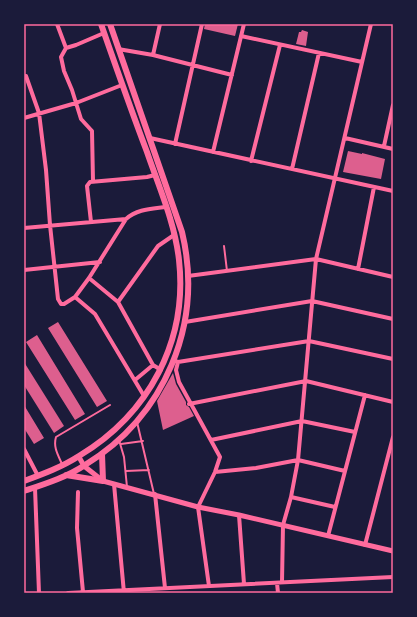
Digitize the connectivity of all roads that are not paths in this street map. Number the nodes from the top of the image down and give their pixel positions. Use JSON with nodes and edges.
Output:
{"nodes":[{"id":1,"x":57,"y":24,"type":"edge"},
{"id":2,"x":100,"y":24,"type":"edge"},
{"id":3,"x":110,"y":24,"type":"edge"},
{"id":4,"x":160,"y":24,"type":"edge"},
{"id":5,"x":202,"y":24,"type":"edge"},
{"id":6,"x":244,"y":24,"type":"edge"},
{"id":7,"x":371,"y":24,"type":"edge"},
{"id":8,"x":104,"y":33,"type":"junction"},
{"id":9,"x":241,"y":36,"type":"junction"},
{"id":10,"x":280,"y":45,"type":"junction"},
{"id":11,"x":66,"y":48,"type":"junction"},
{"id":12,"x":118,"y":48,"type":"junction"},
{"id":13,"x":319,"y":53,"type":"junction"},
{"id":14,"x":153,"y":55,"type":"junction"},
{"id":15,"x":362,"y":62,"type":"junction"},
{"id":16,"x":193,"y":65,"type":"junction"},
{"id":17,"x":232,"y":75,"type":"junction"},
{"id":18,"x":26,"y":76,"type":"dead end"},
{"id":19,"x":122,"y":85,"type":"junction"},
{"id":20,"x":76,"y":103,"type":"junction"},
{"id":21,"x":393,"y":107,"type":"edge"},
{"id":22,"x":39,"y":113,"type":"junction"},
{"id":23,"x":24,"y":118,"type":"edge"},
{"id":24,"x":150,"y":138,"type":"junction"},
{"id":25,"x":344,"y":138,"type":"junction"},
{"id":26,"x":175,"y":144,"type":"junction"},
{"id":27,"x":384,"y":146,"type":"junction"},
{"id":28,"x":393,"y":149,"type":"edge"},
{"id":29,"x":213,"y":152,"type":"junction"},
{"id":30,"x":251,"y":160,"type":"junction"},
{"id":31,"x":292,"y":169,"type":"junction"},
{"id":32,"x":155,"y":175,"type":"junction"},
{"id":33,"x":335,"y":179,"type":"junction"},
{"id":34,"x":94,"y":181,"type":"junction"},
{"id":35,"x":374,"y":187,"type":"junction"},
{"id":36,"x":393,"y":191,"type":"edge"},
{"id":37,"x":166,"y":206,"type":"junction"},
{"id":38,"x":126,"y":219,"type":"junction"},
{"id":39,"x":90,"y":222,"type":"junction"},
{"id":40,"x":50,"y":225,"type":"junction"},
{"id":41,"x":24,"y":228,"type":"edge"},
{"id":42,"x":174,"y":235,"type":"junction"},
{"id":43,"x":224,"y":246,"type":"dead end"},
{"id":44,"x":316,"y":259,"type":"junction"},
{"id":45,"x":100,"y":262,"type":"junction"},
{"id":46,"x":55,"y":266,"type":"junction"},
{"id":47,"x":358,"y":269,"type":"junction"},
{"id":48,"x":24,"y":270,"type":"edge"},
{"id":49,"x":227,"y":271,"type":"junction"},
{"id":50,"x":188,"y":276,"type":"junction"},
{"id":51,"x":393,"y":277,"type":"edge"},
{"id":52,"x":89,"y":278,"type":"junction"},
{"id":53,"x":75,"y":297,"type":"junction"},
{"id":54,"x":312,"y":301,"type":"junction"},
{"id":55,"x":118,"y":302,"type":"junction"},
{"id":56,"x":393,"y":319,"type":"edge"},
{"id":57,"x":185,"y":322,"type":"junction"},
{"id":58,"x":309,"y":341,"type":"junction"},
{"id":59,"x":393,"y":359,"type":"edge"},
{"id":60,"x":176,"y":361,"type":"junction"},
{"id":61,"x":153,"y":364,"type":"junction"},
{"id":62,"x":161,"y":370,"type":"junction"},
{"id":63,"x":136,"y":380,"type":"junction"},
{"id":64,"x":306,"y":381,"type":"junction"},
{"id":65,"x":365,"y":395,"type":"junction"},
{"id":66,"x":144,"y":396,"type":"junction"},
{"id":67,"x":393,"y":402,"type":"edge"},
{"id":68,"x":189,"y":404,"type":"junction"},
{"id":69,"x":110,"y":405,"type":"dead end"},
{"id":70,"x":137,"y":421,"type":"junction"},
{"id":71,"x":302,"y":421,"type":"junction"},
{"id":72,"x":355,"y":432,"type":"junction"},
{"id":73,"x":393,"y":437,"type":"edge"},
{"id":74,"x":143,"y":440,"type":"junction"},
{"id":75,"x":211,"y":440,"type":"junction"},
{"id":76,"x":120,"y":442,"type":"junction"},
{"id":77,"x":392,"y":443,"type":"edge"},
{"id":78,"x":24,"y":449,"type":"edge"},
{"id":79,"x":102,"y":454,"type":"junction"},
{"id":80,"x":79,"y":457,"type":"junction"},
{"id":81,"x":298,"y":460,"type":"junction"},
{"id":82,"x":63,"y":465,"type":"junction"},
{"id":83,"x":84,"y":466,"type":"junction"},
{"id":84,"x":148,"y":470,"type":"junction"},
{"id":85,"x":345,"y":470,"type":"junction"},
{"id":86,"x":125,"y":472,"type":"junction"},
{"id":87,"x":215,"y":472,"type":"junction"},
{"id":88,"x":66,"y":475,"type":"junction"},
{"id":89,"x":38,"y":476,"type":"junction"},
{"id":90,"x":24,"y":481,"type":"edge"},
{"id":91,"x":103,"y":481,"type":"junction"},
{"id":92,"x":114,"y":484,"type":"junction"},
{"id":93,"x":127,"y":487,"type":"junction"},
{"id":94,"x":35,"y":488,"type":"junction"},
{"id":95,"x":24,"y":492,"type":"edge"},
{"id":96,"x":78,"y":492,"type":"dead end"},
{"id":97,"x":154,"y":494,"type":"junction"},
{"id":98,"x":291,"y":496,"type":"junction"},
{"id":99,"x":198,"y":507,"type":"junction"},
{"id":100,"x":335,"y":507,"type":"junction"},
{"id":101,"x":239,"y":515,"type":"junction"},
{"id":102,"x":283,"y":525,"type":"junction"},
{"id":103,"x":328,"y":536,"type":"junction"},
{"id":104,"x":365,"y":545,"type":"junction"},
{"id":105,"x":393,"y":551,"type":"edge"},
{"id":106,"x":393,"y":577,"type":"edge"},
{"id":107,"x":282,"y":582,"type":"junction"},
{"id":108,"x":277,"y":583,"type":"junction"},
{"id":109,"x":244,"y":584,"type":"junction"},
{"id":110,"x":209,"y":586,"type":"junction"},
{"id":111,"x":165,"y":588,"type":"junction"},
{"id":112,"x":149,"y":591,"type":"edge"},
{"id":113,"x":83,"y":592,"type":"edge"},
{"id":114,"x":99,"y":592,"type":"edge"},
{"id":115,"x":124,"y":592,"type":"edge"},
{"id":116,"x":39,"y":593,"type":"edge"},
{"id":117,"x":68,"y":593,"type":"edge"},
{"id":118,"x":278,"y":593,"type":"edge"}],
"edges":[{"from":1,"to":11,"type":"street"},
{"from":2,"to":8,"type":"main road"},
{"from":3,"to":12,"type":"main road"},
{"from":4,"to":14,"type":"street"},
{"from":5,"to":16,"type":"street"},
{"from":6,"to":9,"type":"street"},
{"from":7,"to":15,"type":"street"},
{"from":8,"to":11,"type":"street"},
{"from":8,"to":19,"type":"main road"},
{"from":9,"to":10,"type":"street"},
{"from":9,"to":17,"type":"street"},
{"from":10,"to":13,"type":"street"},
{"from":10,"to":30,"type":"street"},
{"from":11,"to":20,"type":"street"},
{"from":12,"to":14,"type":"street"},
{"from":12,"to":24,"type":"main road"},
{"from":13,"to":15,"type":"street"},
{"from":13,"to":31,"type":"street"},
{"from":14,"to":16,"type":"street"},
{"from":15,"to":25,"type":"street"},
{"from":16,"to":17,"type":"street"},
{"from":16,"to":26,"type":"street"},
{"from":17,"to":29,"type":"street"},
{"from":18,"to":22,"type":"street"},
{"from":19,"to":20,"type":"street"},
{"from":19,"to":32,"type":"main road"},
{"from":20,"to":22,"type":"street"},
{"from":20,"to":34,"type":"street"},
{"from":21,"to":27,"type":"street"},
{"from":22,"to":23,"type":"street"},
{"from":22,"to":40,"type":"street"},
{"from":24,"to":26,"type":"street"},
{"from":24,"to":50,"type":"main road"},
{"from":25,"to":27,"type":"street"},
{"from":25,"to":33,"type":"street"},
{"from":26,"to":29,"type":"street"},
{"from":27,"to":28,"type":"street"},
{"from":29,"to":30,"type":"street"},
{"from":30,"to":31,"type":"street"},
{"from":31,"to":33,"type":"street"},
{"from":32,"to":34,"type":"street"},
{"from":32,"to":37,"type":"main road"},
{"from":33,"to":35,"type":"street"},
{"from":33,"to":44,"type":"street"},
{"from":34,"to":39,"type":"street"},
{"from":35,"to":36,"type":"street"},
{"from":35,"to":47,"type":"street"},
{"from":37,"to":38,"type":"street"},
{"from":37,"to":42,"type":"main road"},
{"from":38,"to":39,"type":"street"},
{"from":38,"to":45,"type":"street"},
{"from":39,"to":40,"type":"street"},
{"from":40,"to":41,"type":"street"},
{"from":40,"to":46,"type":"street"},
{"from":42,"to":55,"type":"street"},
{"from":42,"to":62,"type":"main road"},
{"from":43,"to":49,"type":"lane"},
{"from":44,"to":47,"type":"street"},
{"from":44,"to":49,"type":"street"},
{"from":44,"to":54,"type":"street"},
{"from":45,"to":46,"type":"street"},
{"from":45,"to":52,"type":"street"},
{"from":46,"to":48,"type":"street"},
{"from":46,"to":53,"type":"street"},
{"from":47,"to":51,"type":"street"},
{"from":49,"to":50,"type":"street"},
{"from":50,"to":57,"type":"main road"},
{"from":52,"to":53,"type":"street"},
{"from":52,"to":55,"type":"street"},
{"from":53,"to":63,"type":"street"},
{"from":54,"to":56,"type":"street"},
{"from":54,"to":57,"type":"street"},
{"from":54,"to":58,"type":"street"},
{"from":55,"to":61,"type":"street"},
{"from":57,"to":60,"type":"main road"},
{"from":58,"to":59,"type":"street"},
{"from":58,"to":60,"type":"street"},
{"from":58,"to":64,"type":"street"},
{"from":60,"to":68,"type":"street"},
{"from":60,"to":70,"type":"main road"},
{"from":61,"to":62,"type":"street"},
{"from":61,"to":63,"type":"street"},
{"from":62,"to":66,"type":"main road"},
{"from":63,"to":66,"type":"street"},
{"from":64,"to":65,"type":"street"},
{"from":64,"to":68,"type":"street"},
{"from":64,"to":71,"type":"street"},
{"from":65,"to":67,"type":"street"},
{"from":65,"to":72,"type":"street"},
{"from":66,"to":80,"type":"main road"},
{"from":68,"to":75,"type":"street"},
{"from":69,"to":82,"type":"lane"},
{"from":70,"to":74,"type":"lane"},
{"from":70,"to":76,"type":"main road"},
{"from":71,"to":72,"type":"street"},
{"from":71,"to":75,"type":"street"},
{"from":71,"to":81,"type":"street"},
{"from":72,"to":85,"type":"street"},
{"from":73,"to":77,"type":"street"},
{"from":74,"to":76,"type":"lane"},
{"from":74,"to":84,"type":"lane"},
{"from":75,"to":87,"type":"street"},
{"from":76,"to":79,"type":"main road"},
{"from":76,"to":86,"type":"lane"},
{"from":77,"to":104,"type":"street"},
{"from":78,"to":89,"type":"street"},
{"from":79,"to":83,"type":"main road"},
{"from":79,"to":91,"type":"main road"},
{"from":80,"to":82,"type":"main road"},
{"from":80,"to":83,"type":"street"},
{"from":81,"to":85,"type":"street"},
{"from":81,"to":87,"type":"street"},
{"from":81,"to":98,"type":"street"},
{"from":82,"to":89,"type":"main road"},
{"from":83,"to":88,"type":"main road"},
{"from":83,"to":91,"type":"street"},
{"from":84,"to":86,"type":"lane"},
{"from":84,"to":97,"type":"lane"},
{"from":85,"to":100,"type":"street"},
{"from":86,"to":93,"type":"lane"},
{"from":87,"to":99,"type":"street"},
{"from":88,"to":91,"type":"main road"},
{"from":88,"to":94,"type":"main road"},
{"from":89,"to":90,"type":"main road"},
{"from":91,"to":92,"type":"street"},
{"from":92,"to":93,"type":"street"},
{"from":92,"to":115,"type":"street"},
{"from":93,"to":97,"type":"street"},
{"from":94,"to":95,"type":"main road"},
{"from":94,"to":116,"type":"street"},
{"from":96,"to":113,"type":"street"},
{"from":97,"to":99,"type":"street"},
{"from":97,"to":111,"type":"street"},
{"from":98,"to":100,"type":"street"},
{"from":98,"to":102,"type":"street"},
{"from":99,"to":101,"type":"street"},
{"from":99,"to":110,"type":"street"},
{"from":100,"to":103,"type":"street"},
{"from":101,"to":102,"type":"street"},
{"from":101,"to":109,"type":"street"},
{"from":102,"to":103,"type":"street"},
{"from":102,"to":107,"type":"street"},
{"from":103,"to":104,"type":"street"},
{"from":104,"to":105,"type":"street"},
{"from":106,"to":107,"type":"street"},
{"from":107,"to":108,"type":"street"},
{"from":108,"to":109,"type":"street"},
{"from":108,"to":118,"type":"street"},
{"from":109,"to":110,"type":"street"},
{"from":110,"to":111,"type":"street"},
{"from":111,"to":112,"type":"street"},
{"from":112,"to":115,"type":"street"},
{"from":113,"to":114,"type":"street"},
{"from":113,"to":117,"type":"street"},
{"from":114,"to":115,"type":"street"}]}
